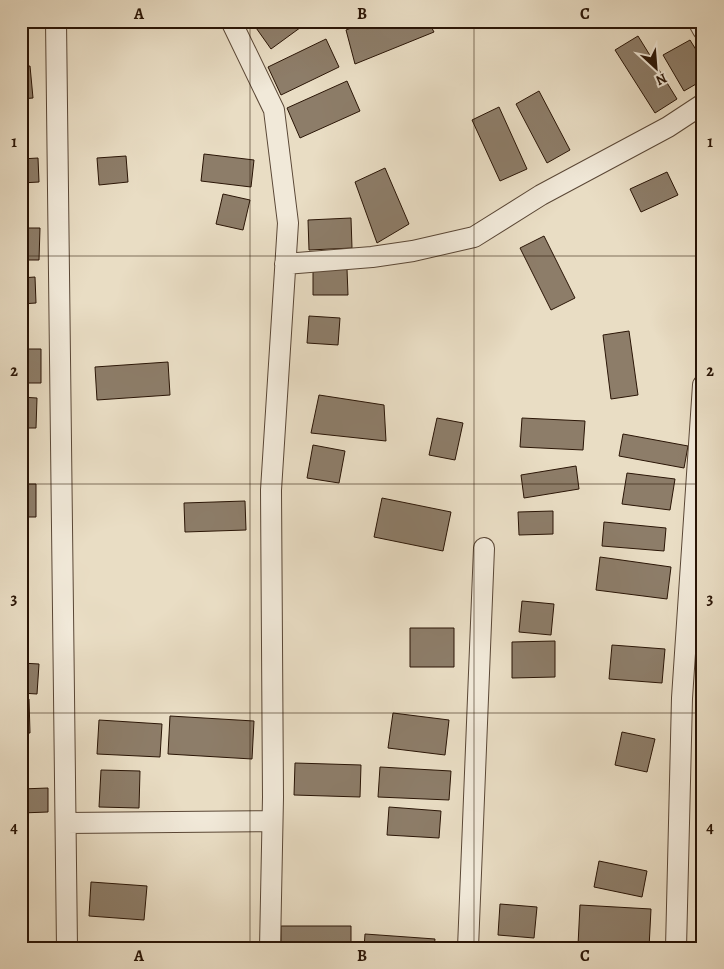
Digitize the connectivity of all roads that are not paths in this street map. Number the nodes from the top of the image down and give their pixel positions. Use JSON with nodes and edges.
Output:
{"nodes":[{"id":1,"x":56,"y":21,"type":"edge"},
{"id":2,"x":231,"y":21,"type":"edge"},
{"id":3,"x":698,"y":21,"type":"edge"},
{"id":4,"x":703,"y":30,"type":"edge"},
{"id":5,"x":703,"y":104,"type":"edge"},
{"id":6,"x":285,"y":264,"type":"junction"},
{"id":7,"x":703,"y":385,"type":"edge"},
{"id":8,"x":484,"y":548,"type":"dead end"},
{"id":9,"x":272,"y":821,"type":"junction"},
{"id":10,"x":66,"y":823,"type":"junction"},
{"id":11,"x":67,"y":948,"type":"edge"},
{"id":12,"x":270,"y":948,"type":"edge"},
{"id":13,"x":468,"y":948,"type":"edge"},
{"id":14,"x":676,"y":948,"type":"edge"}],
"edges":[{"from":1,"to":10,"type":"street"},
{"from":2,"to":6,"type":"street"},
{"from":3,"to":4,"type":"street"},
{"from":5,"to":6,"type":"street"},
{"from":6,"to":9,"type":"street"},
{"from":7,"to":14,"type":"street"},
{"from":8,"to":13,"type":"street"},
{"from":9,"to":10,"type":"street"},
{"from":9,"to":12,"type":"street"},
{"from":10,"to":11,"type":"street"}]}
